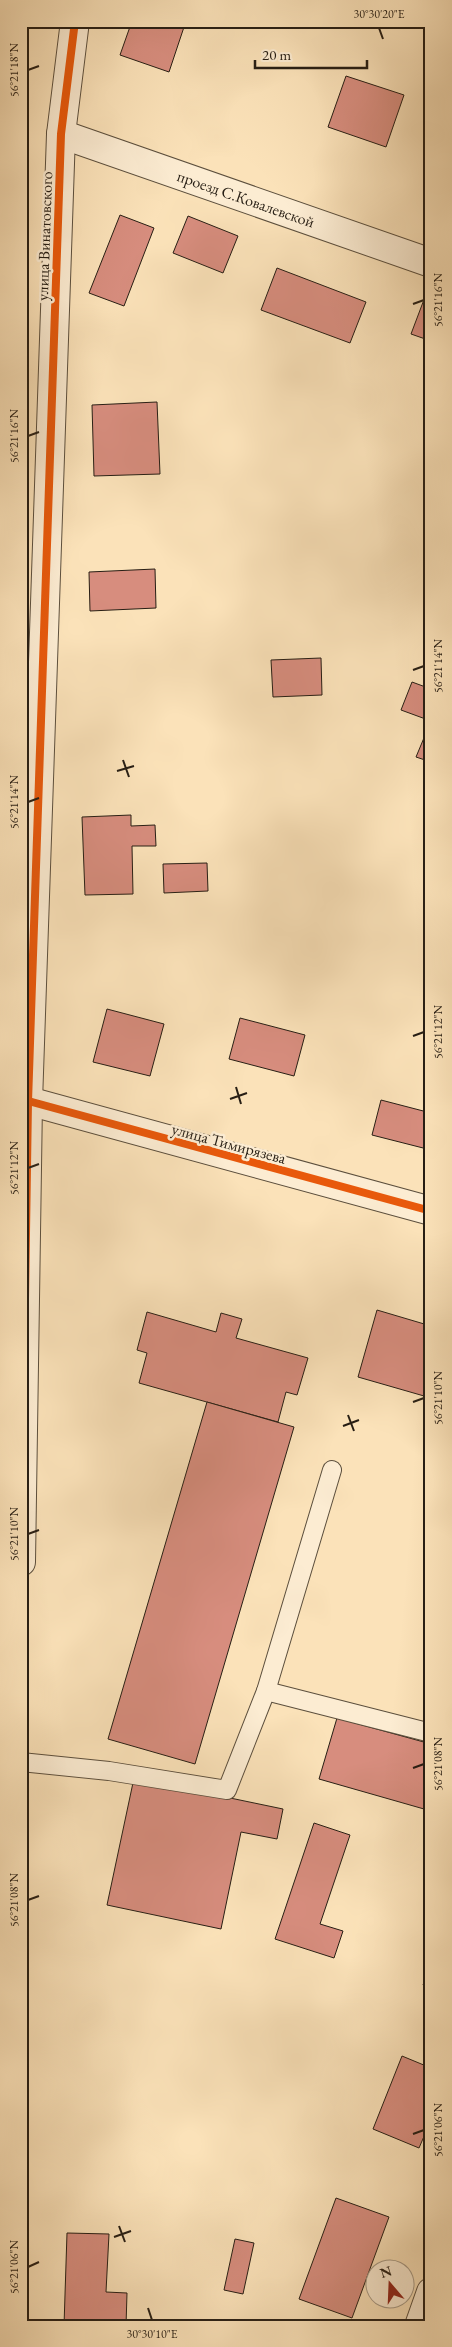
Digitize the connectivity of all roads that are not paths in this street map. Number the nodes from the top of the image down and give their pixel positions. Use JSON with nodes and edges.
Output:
{"nodes":[{"id":1,"x":75,"y":21,"type":"edge"},
{"id":2,"x":61,"y":134,"type":"junction"},
{"id":3,"x":431,"y":263,"type":"edge"},
{"id":4,"x":25,"y":1101,"type":"edge"},
{"id":5,"x":431,"y":1211,"type":"edge"},
{"id":6,"x":332,"y":1470,"type":"dead end"},
{"id":7,"x":21,"y":1562,"type":"edge"},
{"id":8,"x":266,"y":1690,"type":"junction"},
{"id":9,"x":431,"y":1733,"type":"edge"},
{"id":10,"x":21,"y":1762,"type":"edge"},
{"id":11,"x":431,"y":2292,"type":"edge"},
{"id":12,"x":418,"y":2326,"type":"edge"}],
"edges":[{"from":1,"to":2,"type":"street","name":"улица Винатовского"},
{"from":2,"to":3,"type":"street","name":"проезд С.Ковалевской"},
{"from":2,"to":4,"type":"street","name":"улица Винатовского"},
{"from":4,"to":5,"type":"street","name":"улица Тимирязева"},
{"from":4,"to":7,"type":"street","name":"улица Винатовского"},
{"from":6,"to":8,"type":"lane"},
{"from":8,"to":9,"type":"lane"},
{"from":8,"to":10,"type":"lane"},
{"from":11,"to":12,"type":"street"}]}
